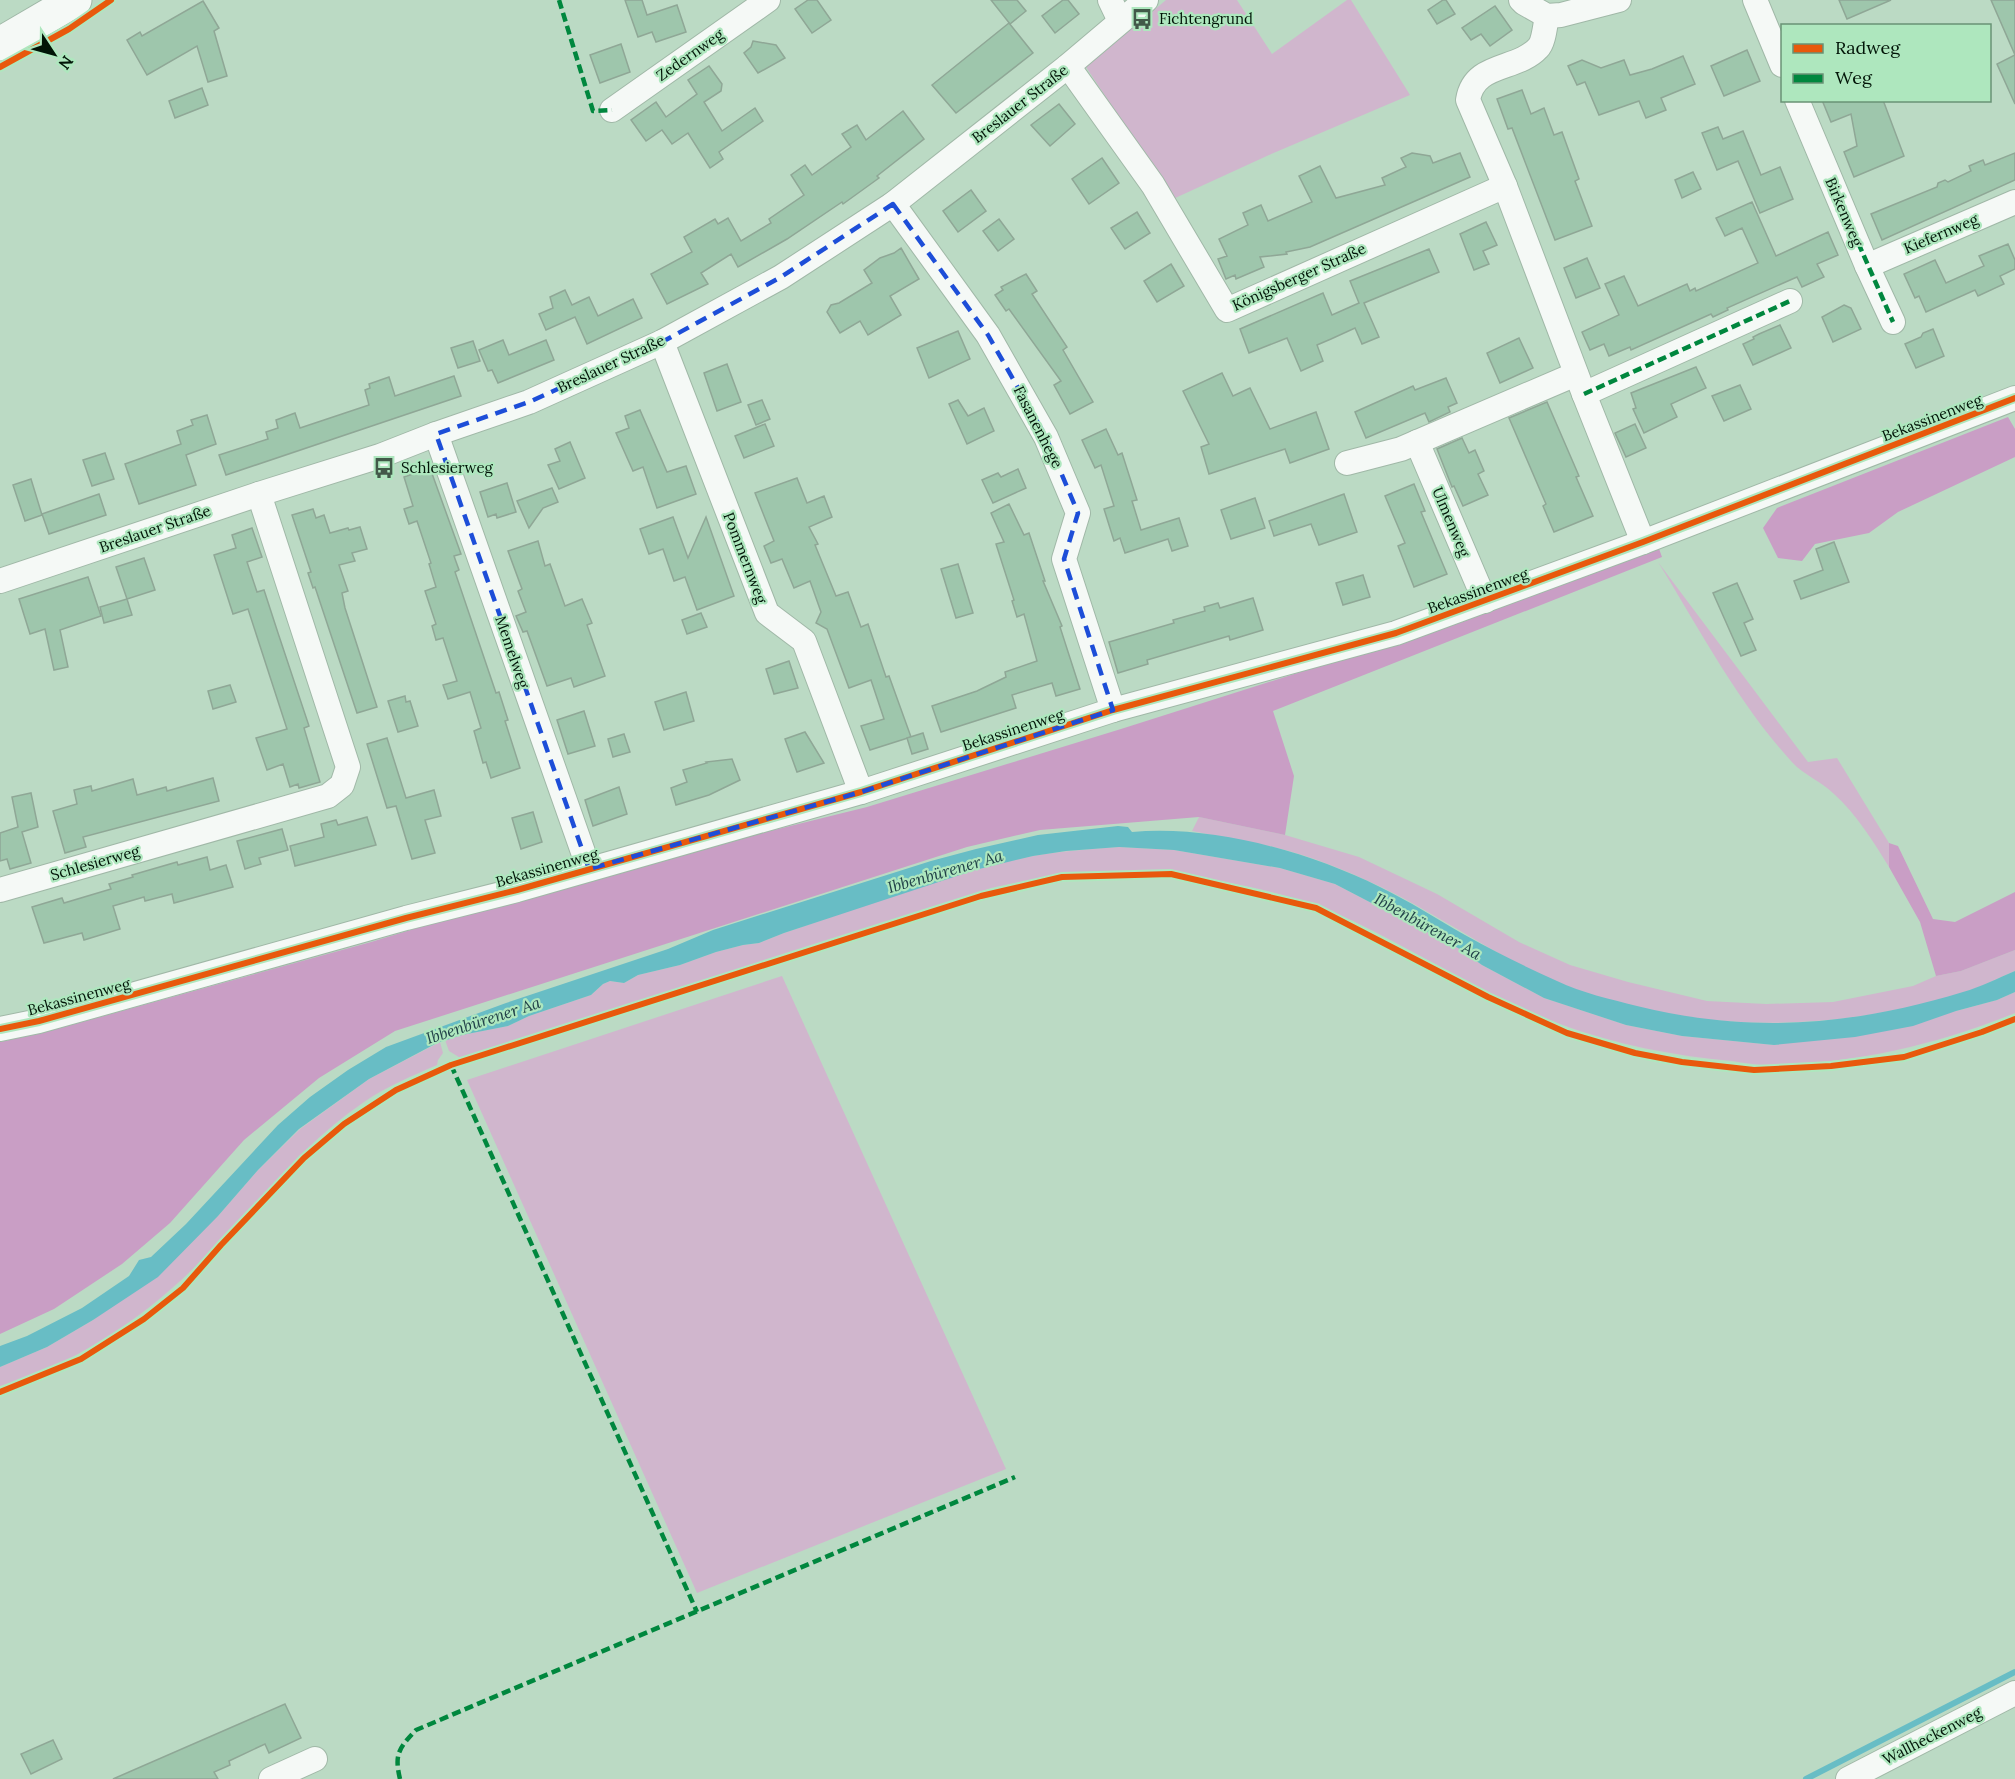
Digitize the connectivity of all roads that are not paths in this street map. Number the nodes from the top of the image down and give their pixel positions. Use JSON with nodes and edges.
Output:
{"nodes":[{"id":1,"x":75,"y":0,"type":"edge"},
{"id":2,"x":768,"y":0,"type":"edge"},
{"id":3,"x":1146,"y":0,"type":"edge"},
{"id":4,"x":1521,"y":0,"type":"edge"},
{"id":5,"x":1619,"y":0,"type":"edge"},
{"id":6,"x":1755,"y":0,"type":"edge"},
{"id":7,"x":1115,"y":11,"type":"edge"},
{"id":8,"x":1547,"y":16,"type":"junction"},
{"id":9,"x":0,"y":44,"type":"edge"},
{"id":10,"x":1781,"y":63,"type":"edge"},
{"id":11,"x":1068,"y":66,"type":"junction"},
{"id":12,"x":1798,"y":102,"type":"edge"},
{"id":13,"x":612,"y":110,"type":"dead end"},
{"id":14,"x":1505,"y":186,"type":"junction"},
{"id":15,"x":2015,"y":202,"type":"edge"},
{"id":16,"x":893,"y":204,"type":"junction"},
{"id":17,"x":1867,"y":266,"type":"junction"},
{"id":18,"x":1790,"y":302,"type":"dead end"},
{"id":19,"x":1893,"y":322,"type":"dead end"},
{"id":20,"x":662,"y":342,"type":"junction"},
{"id":21,"x":1580,"y":384,"type":"junction"},
{"id":22,"x":2015,"y":398,"type":"edge"},
{"id":23,"x":436,"y":434,"type":"junction"},
{"id":24,"x":1417,"y":442,"type":"junction"},
{"id":25,"x":1347,"y":463,"type":"dead end"},
{"id":26,"x":259,"y":494,"type":"junction"},
{"id":27,"x":1643,"y":542,"type":"junction"},
{"id":28,"x":0,"y":581,"type":"edge"},
{"id":29,"x":1485,"y":601,"type":"junction"},
{"id":30,"x":1113,"y":710,"type":"junction"},
{"id":31,"x":861,"y":792,"type":"junction"},
{"id":32,"x":589,"y":869,"type":"junction"},
{"id":33,"x":0,"y":890,"type":"edge"},
{"id":34,"x":0,"y":1029,"type":"edge"},
{"id":35,"x":2015,"y":1693,"type":"edge"},
{"id":36,"x":315,"y":1759,"type":"dead end"},
{"id":37,"x":272,"y":1779,"type":"edge"},
{"id":38,"x":1848,"y":1779,"type":"edge"}],
"edges":[{"from":1,"to":9,"type":"main road"},
{"from":2,"to":13,"type":"street","name":"Zedernweg"},
{"from":3,"to":7,"type":"street","name":"Breslauer Straße"},
{"from":4,"to":8,"type":"street"},
{"from":5,"to":8,"type":"street"},
{"from":6,"to":10,"type":"street"},
{"from":7,"to":11,"type":"street","name":"Breslauer Straße"},
{"from":8,"to":14,"type":"street"},
{"from":11,"to":14,"type":"street","name":"Königsberger Straße"},
{"from":11,"to":16,"type":"street","name":"Breslauer Straße"},
{"from":12,"to":17,"type":"street","name":"Birkenweg"},
{"from":14,"to":21,"type":"street"},
{"from":15,"to":17,"type":"street","name":"Kiefernweg"},
{"from":16,"to":20,"type":"street","name":"Breslauer Straße"},
{"from":16,"to":30,"type":"street","name":"Fasanenhege"},
{"from":17,"to":19,"type":"street","name":"Birkenweg"},
{"from":18,"to":21,"type":"street"},
{"from":20,"to":23,"type":"street","name":"Breslauer Straße"},
{"from":20,"to":31,"type":"street","name":"Pommernweg"},
{"from":21,"to":24,"type":"street"},
{"from":21,"to":27,"type":"street"},
{"from":22,"to":27,"type":"street","name":"Bekassinenweg"},
{"from":23,"to":26,"type":"street","name":"Breslauer Straße"},
{"from":23,"to":32,"type":"street","name":"Memelweg"},
{"from":24,"to":25,"type":"street"},
{"from":24,"to":29,"type":"street","name":"Ulmenweg"},
{"from":26,"to":28,"type":"street","name":"Breslauer Straße"},
{"from":26,"to":33,"type":"street","name":"Schlesierweg"},
{"from":27,"to":29,"type":"street","name":"Bekassinenweg"},
{"from":29,"to":30,"type":"street","name":"Bekassinenweg"},
{"from":30,"to":31,"type":"street","name":"Bekassinenweg"},
{"from":31,"to":32,"type":"street","name":"Bekassinenweg"},
{"from":32,"to":34,"type":"street","name":"Bekassinenweg"},
{"from":35,"to":38,"type":"street","name":"Wallheckenweg"},
{"from":36,"to":37,"type":"street"}]}
